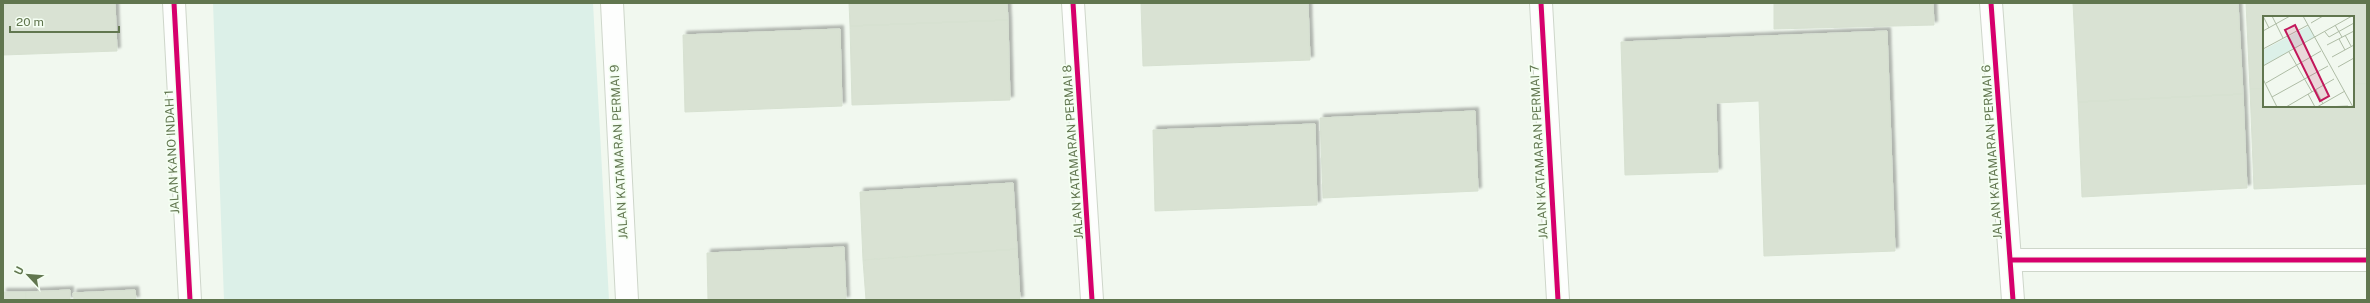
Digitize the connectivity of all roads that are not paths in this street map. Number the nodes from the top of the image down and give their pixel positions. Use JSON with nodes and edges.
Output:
{"nodes":[{"id":1,"x":174,"y":3,"type":"edge"},
{"id":2,"x":612,"y":3,"type":"edge"},
{"id":3,"x":1073,"y":3,"type":"edge"},
{"id":4,"x":1541,"y":3,"type":"edge"},
{"id":5,"x":1991,"y":3,"type":"edge"},
{"id":6,"x":2011,"y":260,"type":"junction"},
{"id":7,"x":2367,"y":260,"type":"edge"},
{"id":8,"x":190,"y":300,"type":"edge"},
{"id":9,"x":627,"y":300,"type":"edge"},
{"id":10,"x":1092,"y":300,"type":"edge"},
{"id":11,"x":1558,"y":300,"type":"edge"},
{"id":12,"x":2013,"y":300,"type":"edge"}],
"edges":[{"from":1,"to":8,"type":"street","name":"JALAN KANO INDAH 1"},
{"from":2,"to":9,"type":"street","name":"JALAN KATAMARAN PERMAI 9"},
{"from":3,"to":10,"type":"street","name":"JALAN KATAMARAN PERMAI 8"},
{"from":4,"to":11,"type":"street","name":"JALAN KATAMARAN PERMAI 7"},
{"from":5,"to":6,"type":"street","name":"JALAN KATAMARAN PERMAI 6"},
{"from":6,"to":7,"type":"street"},
{"from":6,"to":12,"type":"street","name":"JALAN KATAMARAN PERMAI 6"}]}
